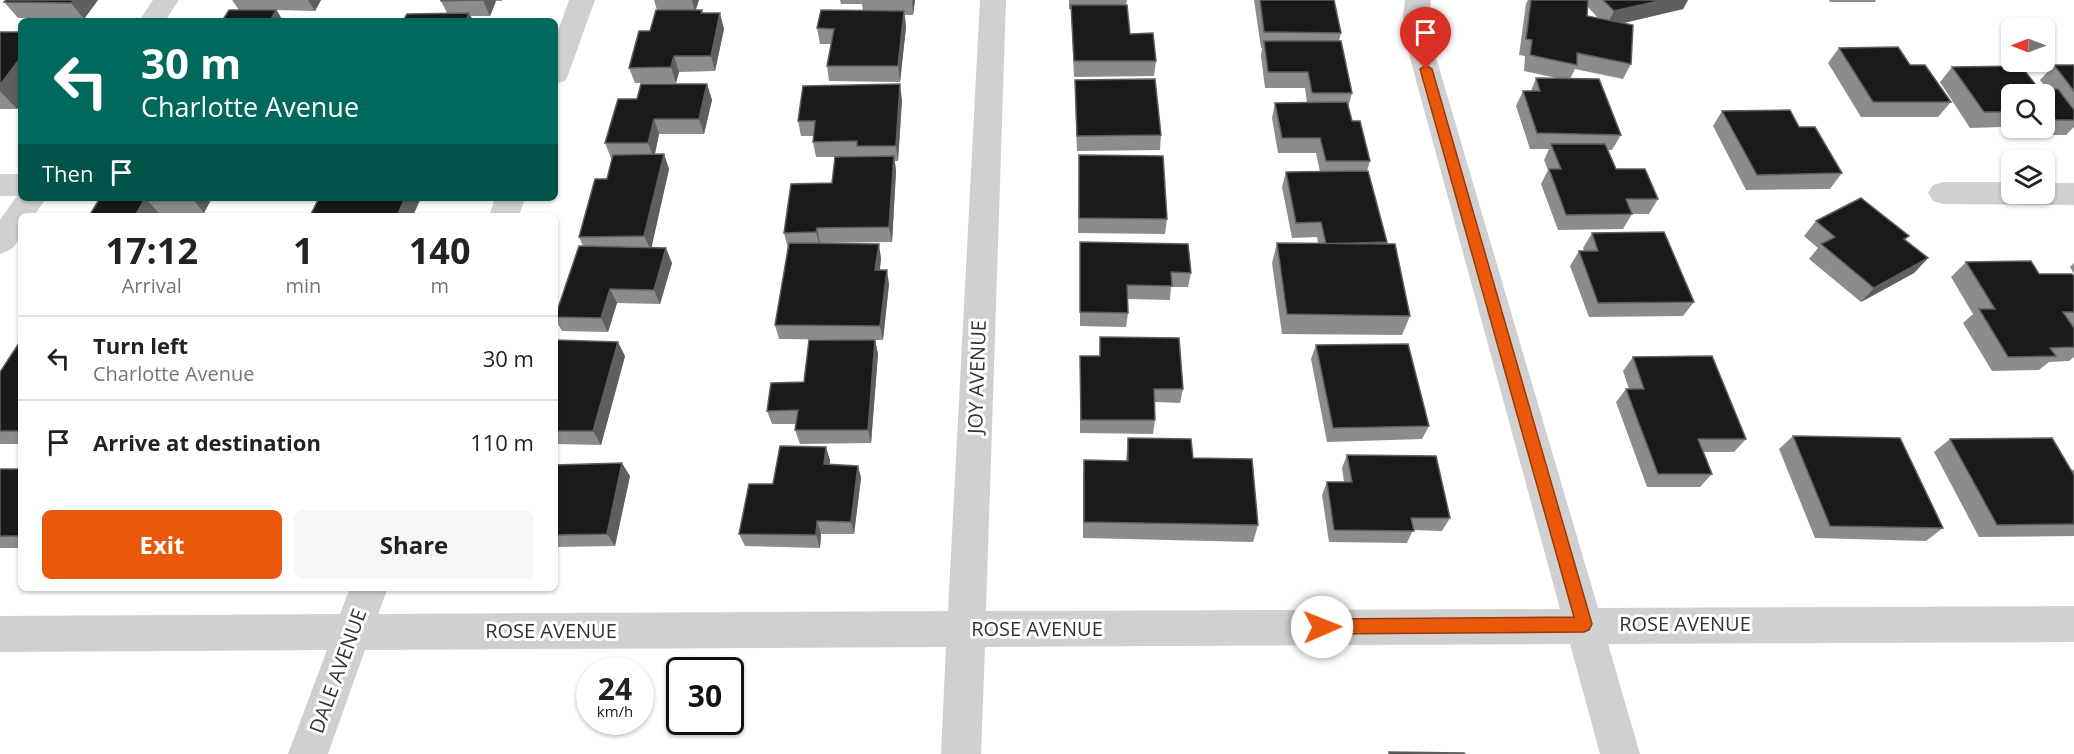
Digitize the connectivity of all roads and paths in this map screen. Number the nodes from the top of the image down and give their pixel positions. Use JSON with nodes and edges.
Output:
{"nodes":[{"id":1,"x":166,"y":0,"type":"edge"},
{"id":2,"x":582,"y":0,"type":"edge"},
{"id":3,"x":993,"y":0,"type":"edge"},
{"id":4,"x":1418,"y":0,"type":"edge"},
{"id":5,"x":154,"y":18,"type":"edge"},
{"id":6,"x":558,"y":67,"type":"edge"},
{"id":7,"x":0,"y":185,"type":"edge"},
{"id":8,"x":18,"y":185,"type":"edge"},
{"id":9,"x":1943,"y":193,"type":"dead end"},
{"id":10,"x":2001,"y":194,"type":"edge"},
{"id":11,"x":2055,"y":194,"type":"edge"},
{"id":12,"x":2074,"y":194,"type":"edge"},
{"id":13,"x":18,"y":217,"type":"edge"},
{"id":14,"x":0,"y":243,"type":"edge"},
{"id":15,"x":368,"y":591,"type":"edge"},
{"id":16,"x":1584,"y":624,"type":"junction"},
{"id":17,"x":2074,"y":624,"type":"edge"},
{"id":18,"x":966,"y":630,"type":"junction"},
{"id":19,"x":353,"y":632,"type":"junction"},
{"id":20,"x":0,"y":634,"type":"edge"},
{"id":21,"x":308,"y":754,"type":"edge"},
{"id":22,"x":961,"y":754,"type":"edge"},
{"id":23,"x":1620,"y":754,"type":"edge"}],
"edges":[{"from":1,"to":5,"type":"street"},
{"from":2,"to":6,"type":"street"},
{"from":3,"to":18,"type":"street","name":"JOY AVENUE"},
{"from":4,"to":16,"type":"street"},
{"from":7,"to":8,"type":"street"},
{"from":9,"to":10,"type":"street"},
{"from":11,"to":12,"type":"street"},
{"from":13,"to":14,"type":"street"},
{"from":15,"to":19,"type":"street","name":"DALE AVENUE"},
{"from":16,"to":17,"type":"street","name":"ROSE AVENUE"},
{"from":16,"to":18,"type":"street","name":"ROSE AVENUE"},
{"from":16,"to":23,"type":"street"},
{"from":18,"to":19,"type":"street","name":"ROSE AVENUE"},
{"from":18,"to":22,"type":"street","name":"JOY AVENUE"},
{"from":19,"to":20,"type":"street","name":"ROSE AVENUE"},
{"from":19,"to":21,"type":"street","name":"DALE AVENUE"}]}
